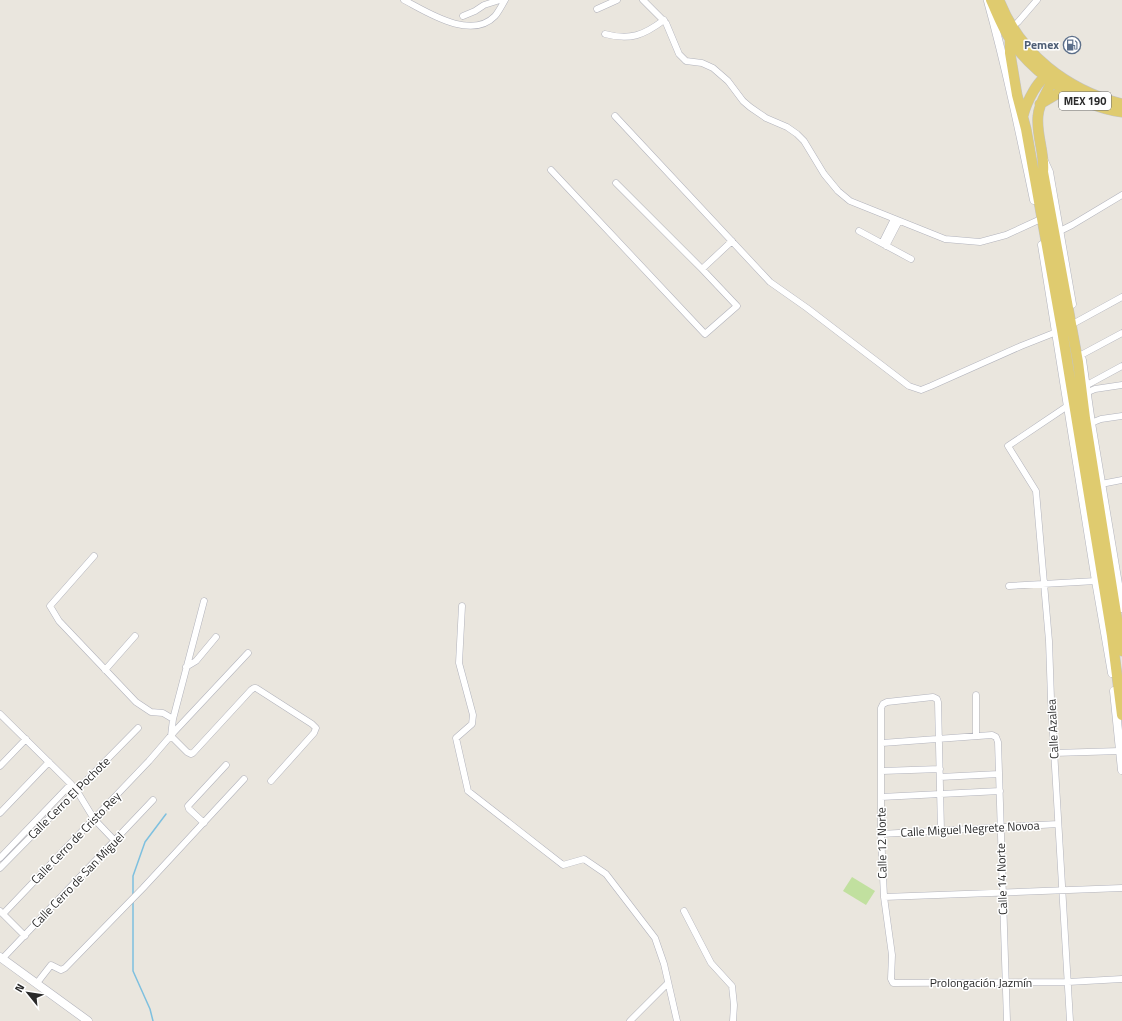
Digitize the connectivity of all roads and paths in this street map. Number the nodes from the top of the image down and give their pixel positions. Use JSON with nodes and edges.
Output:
{"nodes":[{"id":1,"x":404,"y":0,"type":"edge"},
{"id":2,"x":500,"y":0,"type":"edge"},
{"id":3,"x":505,"y":0,"type":"edge"},
{"id":4,"x":617,"y":0,"type":"edge"},
{"id":5,"x":643,"y":0,"type":"edge"},
{"id":6,"x":987,"y":0,"type":"edge"},
{"id":7,"x":991,"y":0,"type":"edge"},
{"id":8,"x":999,"y":0,"type":"edge"},
{"id":9,"x":1037,"y":0,"type":"edge"},
{"id":10,"x":484,"y":2,"type":"edge"},
{"id":11,"x":597,"y":9,"type":"dead end"},
{"id":12,"x":463,"y":16,"type":"dead end"},
{"id":13,"x":664,"y":20,"type":"junction"},
{"id":14,"x":1012,"y":27,"type":"junction"},
{"id":15,"x":605,"y":34,"type":"dead end"},
{"id":16,"x":1010,"y":39,"type":"junction"},
{"id":17,"x":1051,"y":75,"type":"junction"},
{"id":18,"x":1075,"y":96,"type":"junction"},
{"id":19,"x":1040,"y":104,"type":"junction"},
{"id":20,"x":1122,"y":104,"type":"edge"},
{"id":21,"x":1122,"y":112,"type":"edge"},
{"id":22,"x":615,"y":116,"type":"dead end"},
{"id":23,"x":1023,"y":116,"type":"junction"},
{"id":24,"x":1021,"y":138,"type":"junction"},
{"id":25,"x":1044,"y":161,"type":"junction"},
{"id":26,"x":551,"y":170,"type":"dead end"},
{"id":27,"x":616,"y":184,"type":"dead end"},
{"id":28,"x":1122,"y":195,"type":"edge"},
{"id":29,"x":1044,"y":218,"type":"junction"},
{"id":30,"x":897,"y":220,"type":"junction"},
{"id":31,"x":859,"y":231,"type":"dead end"},
{"id":32,"x":1060,"y":231,"type":"junction"},
{"id":33,"x":732,"y":241,"type":"junction"},
{"id":34,"x":884,"y":244,"type":"junction"},
{"id":35,"x":911,"y":259,"type":"dead end"},
{"id":36,"x":702,"y":269,"type":"junction"},
{"id":37,"x":1122,"y":297,"type":"edge"},
{"id":38,"x":1073,"y":324,"type":"junction"},
{"id":39,"x":1059,"y":332,"type":"junction"},
{"id":40,"x":1122,"y":333,"type":"edge"},
{"id":41,"x":1081,"y":355,"type":"junction"},
{"id":42,"x":1122,"y":366,"type":"edge"},
{"id":43,"x":1122,"y":385,"type":"edge"},
{"id":44,"x":1087,"y":388,"type":"junction"},
{"id":45,"x":1068,"y":405,"type":"junction"},
{"id":46,"x":1122,"y":416,"type":"edge"},
{"id":47,"x":1091,"y":423,"type":"junction"},
{"id":48,"x":1122,"y":480,"type":"edge"},
{"id":49,"x":1101,"y":484,"type":"junction"},
{"id":50,"x":94,"y":556,"type":"dead end"},
{"id":51,"x":1096,"y":582,"type":"junction"},
{"id":52,"x":1045,"y":583,"type":"junction"},
{"id":53,"x":1009,"y":586,"type":"dead end"},
{"id":54,"x":1121,"y":591,"type":"edge"},
{"id":55,"x":204,"y":601,"type":"dead end"},
{"id":56,"x":462,"y":606,"type":"dead end"},
{"id":57,"x":1122,"y":608,"type":"edge"},
{"id":58,"x":135,"y":636,"type":"dead end"},
{"id":59,"x":216,"y":637,"type":"dead end"},
{"id":60,"x":1122,"y":651,"type":"edge"},
{"id":61,"x":248,"y":653,"type":"dead end"},
{"id":62,"x":186,"y":667,"type":"junction"},
{"id":63,"x":105,"y":670,"type":"junction"},
{"id":64,"x":976,"y":695,"type":"dead end"},
{"id":65,"x":1122,"y":715,"type":"edge"},
{"id":66,"x":1,"y":717,"type":"edge"},
{"id":67,"x":173,"y":719,"type":"junction"},
{"id":68,"x":138,"y":728,"type":"dead end"},
{"id":69,"x":171,"y":736,"type":"junction"},
{"id":70,"x":976,"y":736,"type":"junction"},
{"id":71,"x":26,"y":739,"type":"junction"},
{"id":72,"x":939,"y":739,"type":"junction"},
{"id":73,"x":882,"y":743,"type":"junction"},
{"id":74,"x":1120,"y":751,"type":"junction"},
{"id":75,"x":1054,"y":753,"type":"junction"},
{"id":76,"x":50,"y":762,"type":"junction"},
{"id":77,"x":226,"y":765,"type":"dead end"},
{"id":78,"x":0,"y":766,"type":"edge"},
{"id":79,"x":940,"y":769,"type":"junction"},
{"id":80,"x":1122,"y":770,"type":"edge"},
{"id":81,"x":882,"y":771,"type":"junction"},
{"id":82,"x":999,"y":774,"type":"junction"},
{"id":83,"x":940,"y":777,"type":"junction"},
{"id":84,"x":244,"y":779,"type":"dead end"},
{"id":85,"x":271,"y":781,"type":"dead end"},
{"id":86,"x":71,"y":784,"type":"junction"},
{"id":87,"x":77,"y":791,"type":"junction"},
{"id":88,"x":1000,"y":791,"type":"junction"},
{"id":89,"x":941,"y":794,"type":"junction"},
{"id":90,"x":882,"y":797,"type":"junction"},
{"id":91,"x":153,"y":800,"type":"dead end"},
{"id":92,"x":0,"y":813,"type":"edge"},
{"id":93,"x":94,"y":819,"type":"junction"},
{"id":94,"x":204,"y":823,"type":"junction"},
{"id":95,"x":1058,"y":824,"type":"junction"},
{"id":96,"x":1001,"y":827,"type":"junction"},
{"id":97,"x":941,"y":831,"type":"junction"},
{"id":98,"x":881,"y":834,"type":"junction"},
{"id":99,"x":115,"y":841,"type":"junction"},
{"id":100,"x":0,"y":858,"type":"edge"},
{"id":101,"x":0,"y":868,"type":"edge"},
{"id":102,"x":1122,"y":888,"type":"edge"},
{"id":103,"x":1063,"y":890,"type":"junction"},
{"id":104,"x":1002,"y":892,"type":"junction"},
{"id":105,"x":884,"y":897,"type":"junction"},
{"id":106,"x":684,"y":911,"type":"dead end"},
{"id":107,"x":2,"y":912,"type":"edge"},
{"id":108,"x":25,"y":936,"type":"junction"},
{"id":109,"x":2,"y":958,"type":"edge"},
{"id":110,"x":1122,"y":979,"type":"edge"},
{"id":111,"x":893,"y":982,"type":"joint"},
{"id":112,"x":1068,"y":982,"type":"junction"},
{"id":113,"x":37,"y":983,"type":"junction"},
{"id":114,"x":668,"y":983,"type":"junction"},
{"id":115,"x":1006,"y":983,"type":"junction"},
{"id":116,"x":88,"y":1021,"type":"edge"},
{"id":117,"x":630,"y":1021,"type":"edge"},
{"id":118,"x":677,"y":1021,"type":"edge"},
{"id":119,"x":733,"y":1021,"type":"edge"},
{"id":120,"x":1007,"y":1021,"type":"edge"},
{"id":121,"x":1070,"y":1021,"type":"edge"}],
"edges":[{"from":1,"to":3,"type":"street"},
{"from":2,"to":10,"type":"street"},
{"from":4,"to":11,"type":"street"},
{"from":5,"to":13,"type":"street"},
{"from":6,"to":24,"type":"street"},
{"from":7,"to":16,"type":"main road","number":"MEX 190"},
{"from":8,"to":14,"type":"main road","number":"MEX 190"},
{"from":9,"to":14,"type":"street"},
{"from":10,"to":12,"type":"street"},
{"from":13,"to":15,"type":"street"},
{"from":13,"to":30,"type":"street"},
{"from":14,"to":17,"type":"main road","number":"MEX 190"},
{"from":16,"to":17,"type":"main road","number":"MEX 190"},
{"from":16,"to":23,"type":"main road"},
{"from":17,"to":18,"type":"main road","number":"MEX 190"},
{"from":17,"to":19,"type":"main road"},
{"from":17,"to":20,"type":"main road","number":"MEX 190"},
{"from":17,"to":23,"type":"main road"},
{"from":18,"to":19,"type":"main road"},
{"from":18,"to":21,"type":"main road","number":"MEX 190"},
{"from":19,"to":25,"type":"main road"},
{"from":22,"to":33,"type":"street"},
{"from":23,"to":24,"type":"main road"},
{"from":23,"to":29,"type":"main road"},
{"from":24,"to":29,"type":"street"},
{"from":25,"to":29,"type":"main road"},
{"from":25,"to":32,"type":"street"},
{"from":26,"to":36,"type":"street"},
{"from":27,"to":36,"type":"street"},
{"from":28,"to":32,"type":"street"},
{"from":29,"to":30,"type":"street"},
{"from":29,"to":38,"type":"main road"},
{"from":29,"to":39,"type":"main road"},
{"from":30,"to":34,"type":"street"},
{"from":31,"to":34,"type":"street"},
{"from":32,"to":38,"type":"street"},
{"from":33,"to":36,"type":"street"},
{"from":33,"to":39,"type":"street"},
{"from":34,"to":35,"type":"street"},
{"from":37,"to":38,"type":"street"},
{"from":38,"to":39,"type":"street"},
{"from":38,"to":41,"type":"street"},
{"from":38,"to":60,"type":"main road"},
{"from":39,"to":45,"type":"street"},
{"from":39,"to":65,"type":"main road"},
{"from":40,"to":41,"type":"street"},
{"from":41,"to":44,"type":"street"},
{"from":42,"to":44,"type":"street"},
{"from":43,"to":44,"type":"street"},
{"from":44,"to":47,"type":"street"},
{"from":45,"to":51,"type":"street"},
{"from":45,"to":52,"type":"street","name":"Calle Azalea"},
{"from":46,"to":47,"type":"street"},
{"from":47,"to":49,"type":"street"},
{"from":48,"to":49,"type":"street"},
{"from":49,"to":54,"type":"street"},
{"from":50,"to":63,"type":"street"},
{"from":51,"to":52,"type":"street"},
{"from":51,"to":74,"type":"street"},
{"from":52,"to":53,"type":"street"},
{"from":52,"to":75,"type":"street","name":"Calle Azalea"},
{"from":54,"to":57,"type":"street"},
{"from":55,"to":62,"type":"street"},
{"from":56,"to":114,"type":"street"},
{"from":58,"to":63,"type":"street"},
{"from":59,"to":62,"type":"street"},
{"from":61,"to":69,"type":"street","name":"Calle Cerro de Cristo Rey"},
{"from":62,"to":67,"type":"street"},
{"from":63,"to":67,"type":"street"},
{"from":64,"to":70,"type":"street"},
{"from":66,"to":71,"type":"street"},
{"from":67,"to":69,"type":"street"},
{"from":68,"to":87,"type":"street","name":"Calle Cerro El Pochote"},
{"from":69,"to":85,"type":"street"},
{"from":69,"to":93,"type":"street","name":"Calle Cerro de Cristo Rey"},
{"from":70,"to":72,"type":"street"},
{"from":70,"to":82,"type":"street","name":"Calle 14 Norte"},
{"from":71,"to":76,"type":"street"},
{"from":71,"to":78,"type":"street"},
{"from":72,"to":73,"type":"street"},
{"from":72,"to":73,"type":"street","name":"Calle 12 Norte"},
{"from":72,"to":79,"type":"street"},
{"from":73,"to":81,"type":"street","name":"Calle 12 Norte"},
{"from":74,"to":75,"type":"street"},
{"from":74,"to":80,"type":"street"},
{"from":75,"to":95,"type":"street","name":"Calle Azalea"},
{"from":76,"to":86,"type":"street"},
{"from":76,"to":92,"type":"street"},
{"from":77,"to":94,"type":"street"},
{"from":79,"to":81,"type":"street"},
{"from":79,"to":83,"type":"street"},
{"from":81,"to":90,"type":"street","name":"Calle 12 Norte"},
{"from":82,"to":83,"type":"street"},
{"from":82,"to":88,"type":"street","name":"Calle 14 Norte"},
{"from":83,"to":89,"type":"street"},
{"from":84,"to":94,"type":"street"},
{"from":86,"to":87,"type":"street"},
{"from":86,"to":100,"type":"street","name":"Calle Cerro El Pochote"},
{"from":87,"to":93,"type":"street"},
{"from":87,"to":101,"type":"street","name":"Calle Cerro El Pochote"},
{"from":88,"to":89,"type":"street"},
{"from":88,"to":96,"type":"street","name":"Calle 14 Norte"},
{"from":89,"to":90,"type":"street"},
{"from":89,"to":97,"type":"street"},
{"from":90,"to":98,"type":"street","name":"Calle 12 Norte"},
{"from":91,"to":99,"type":"street","name":"Calle Cerro de San Miguel"},
{"from":93,"to":99,"type":"street"},
{"from":93,"to":107,"type":"street","name":"Calle Cerro de Cristo Rey"},
{"from":94,"to":113,"type":"street"},
{"from":95,"to":96,"type":"street","name":"Calle Miguel Negrete Novoa"},
{"from":95,"to":103,"type":"street","name":"Calle Azalea"},
{"from":96,"to":97,"type":"street","name":"Calle Miguel Negrete Novoa"},
{"from":96,"to":104,"type":"street","name":"Calle 14 Norte"},
{"from":97,"to":98,"type":"street","name":"Calle Miguel Negrete Novoa"},
{"from":98,"to":105,"type":"street","name":"Calle 12 Norte"},
{"from":99,"to":108,"type":"street","name":"Calle Cerro de San Miguel"},
{"from":102,"to":103,"type":"street"},
{"from":103,"to":104,"type":"street"},
{"from":103,"to":112,"type":"street","name":"Calle Azalea"},
{"from":104,"to":105,"type":"street"},
{"from":104,"to":115,"type":"street","name":"Calle 14 Norte"},
{"from":105,"to":111,"type":"street","name":"Calle 12 Norte"},
{"from":106,"to":119,"type":"street"},
{"from":107,"to":108,"type":"street"},
{"from":108,"to":109,"type":"street","name":"Calle Cerro de San Miguel"},
{"from":109,"to":113,"type":"street"},
{"from":110,"to":112,"type":"street","name":"Prolongación Jazmín"},
{"from":111,"to":115,"type":"street","name":"Prolongación Jazmín"},
{"from":112,"to":115,"type":"street","name":"Prolongación Jazmín"},
{"from":112,"to":121,"type":"street","name":"Calle Azalea"},
{"from":113,"to":116,"type":"street"},
{"from":114,"to":117,"type":"street"},
{"from":114,"to":118,"type":"street"},
{"from":115,"to":120,"type":"street","name":"Calle 14 Norte"}]}
